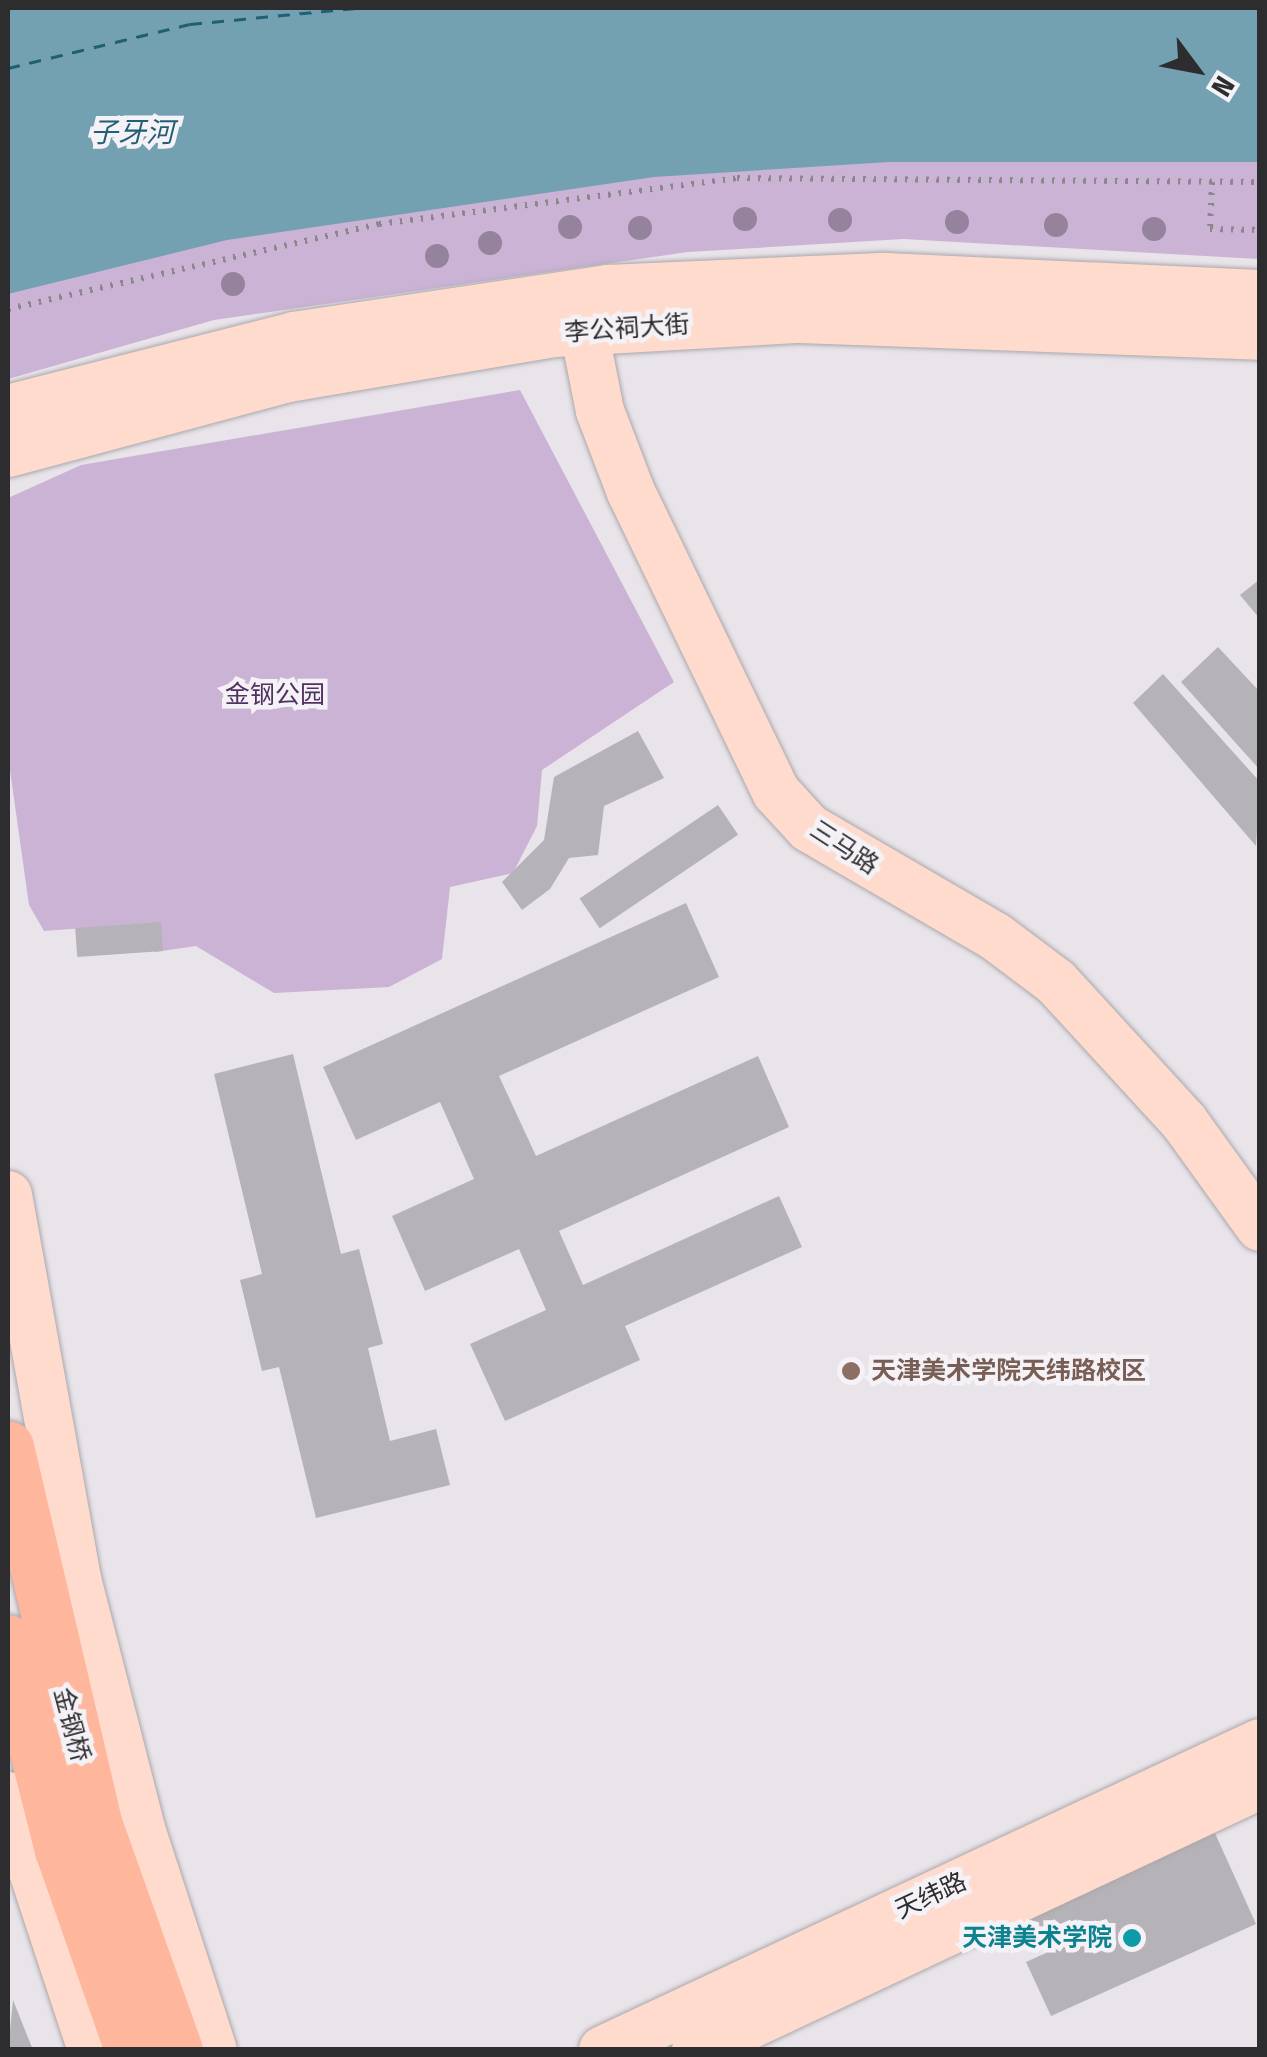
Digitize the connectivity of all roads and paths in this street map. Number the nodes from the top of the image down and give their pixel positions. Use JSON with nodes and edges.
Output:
{"nodes":[{"id":1,"x":1212,"y":182,"type":"junction"},
{"id":2,"x":1260,"y":182,"type":"edge"},
{"id":3,"x":1260,"y":230,"type":"edge"},
{"id":4,"x":1260,"y":294,"type":"edge"},
{"id":5,"x":8,"y":309,"type":"edge"},
{"id":6,"x":594,"y":310,"type":"junction"},
{"id":7,"x":1260,"y":336,"type":"edge"},
{"id":8,"x":8,"y":409,"type":"edge"},
{"id":9,"x":8,"y":453,"type":"edge"},
{"id":10,"x":1260,"y":1193,"type":"edge"},
{"id":11,"x":8,"y":1212,"type":"edge"},
{"id":12,"x":1260,"y":1228,"type":"edge"},
{"id":13,"x":8,"y":1447,"type":"edge"},
{"id":14,"x":8,"y":1641,"type":"edge"},
{"id":15,"x":1260,"y":1743,"type":"edge"},
{"id":16,"x":1260,"y":1785,"type":"edge"},
{"id":17,"x":8,"y":1796,"type":"edge"},
{"id":18,"x":123,"y":2026,"type":"edge"},
{"id":19,"x":177,"y":2050,"type":"edge"},
{"id":20,"x":212,"y":2050,"type":"edge"},
{"id":21,"x":603,"y":2050,"type":"edge"},
{"id":22,"x":696,"y":2050,"type":"edge"}],
"edges":[{"from":1,"to":2,"type":"path"},
{"from":1,"to":3,"type":"path"},
{"from":1,"to":5,"type":"path"},
{"from":4,"to":6,"type":"street","name":"李公祠大街"},
{"from":6,"to":7,"type":"street","name":"李公祠大街"},
{"from":6,"to":8,"type":"street","name":"李公祠大街"},
{"from":6,"to":9,"type":"street","name":"李公祠大街"},
{"from":6,"to":10,"type":"street","name":"三马路"},
{"from":6,"to":12,"type":"street","name":"三马路"},
{"from":11,"to":20,"type":"street"},
{"from":13,"to":18,"type":"main road","name":"金钢桥"},
{"from":14,"to":18,"type":"main road","name":"金钢桥"},
{"from":15,"to":21,"type":"street","name":"天纬路"},
{"from":16,"to":22,"type":"street","name":"天纬路"},
{"from":17,"to":18,"type":"street"},
{"from":18,"to":19,"type":"main road"}]}
